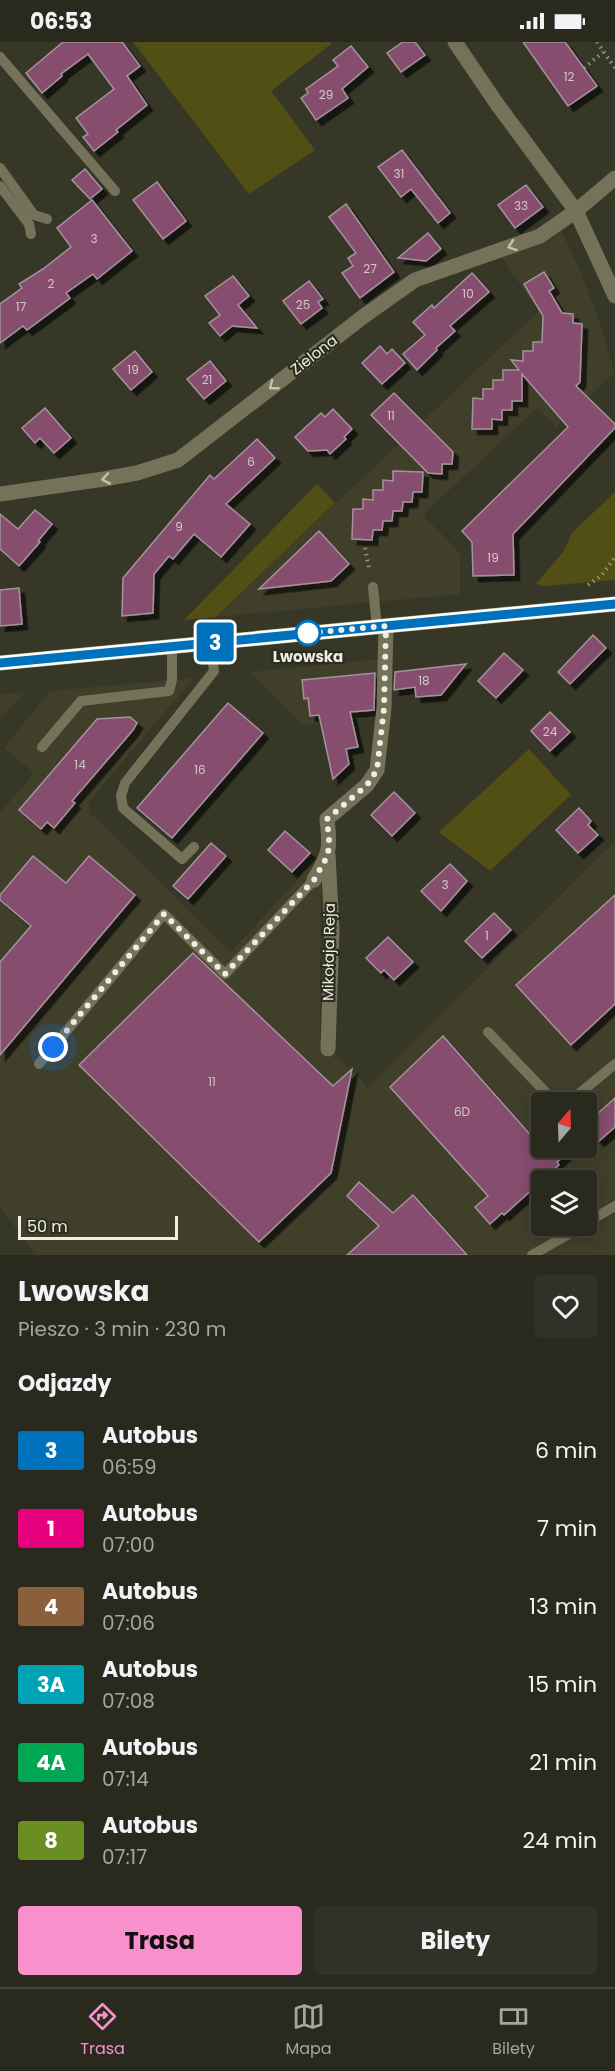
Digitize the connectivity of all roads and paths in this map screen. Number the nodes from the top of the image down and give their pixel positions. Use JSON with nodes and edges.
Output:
{"nodes":[{"id":1,"x":455,"y":42,"type":"edge"},
{"id":2,"x":597,"y":42,"type":"edge"},
{"id":3,"x":603,"y":52,"type":"junction"},
{"id":4,"x":0,"y":57,"type":"edge"},
{"id":5,"x":615,"y":67,"type":"edge"},
{"id":6,"x":584,"y":69,"type":"dead end"},
{"id":7,"x":0,"y":168,"type":"edge"},
{"id":8,"x":615,"y":178,"type":"edge"},
{"id":9,"x":0,"y":186,"type":"edge"},
{"id":10,"x":115,"y":191,"type":"dead end"},
{"id":11,"x":569,"y":215,"type":"junction"},
{"id":12,"x":47,"y":219,"type":"dead end"},
{"id":13,"x":31,"y":234,"type":"dead end"},
{"id":14,"x":615,"y":296,"type":"edge"},
{"id":15,"x":1,"y":493,"type":"edge"},
{"id":16,"x":365,"y":548,"type":"dead end"},
{"id":17,"x":615,"y":557,"type":"edge"},
{"id":18,"x":369,"y":568,"type":"dead end"},
{"id":19,"x":588,"y":585,"type":"dead end"},
{"id":20,"x":373,"y":587,"type":"dead end"},
{"id":21,"x":615,"y":604,"type":"edge"},
{"id":22,"x":382,"y":626,"type":"junction"},
{"id":23,"x":212,"y":643,"type":"junction"},
{"id":24,"x":172,"y":646,"type":"junction"},
{"id":25,"x":0,"y":663,"type":"edge"},
{"id":26,"x":42,"y":747,"type":"dead end"},
{"id":27,"x":194,"y":847,"type":"dead end"},
{"id":28,"x":328,"y":855,"type":"junction"},
{"id":29,"x":314,"y":880,"type":"joint"},
{"id":30,"x":488,"y":1032,"type":"dead end"},
{"id":31,"x":328,"y":1049,"type":"dead end"},
{"id":32,"x":39,"y":1064,"type":"dead end"},
{"id":33,"x":615,"y":1064,"type":"edge"},
{"id":34,"x":545,"y":1092,"type":"edge"},
{"id":35,"x":581,"y":1092,"type":"edge"},
{"id":36,"x":615,"y":1206,"type":"edge"},
{"id":37,"x":597,"y":1217,"type":"edge"},
{"id":38,"x":565,"y":1236,"type":"edge"},
{"id":39,"x":532,"y":1255,"type":"edge"}],
"edges":[{"from":1,"to":11,"type":"street"},
{"from":2,"to":3,"type":"path"},
{"from":3,"to":5,"type":"path"},
{"from":3,"to":6,"type":"path"},
{"from":4,"to":10,"type":"lane"},
{"from":7,"to":12,"type":"lane"},
{"from":8,"to":11,"type":"street","name":"Zielona"},
{"from":9,"to":13,"type":"lane"},
{"from":11,"to":14,"type":"street"},
{"from":11,"to":15,"type":"street","name":"Zielona","one_way":true},
{"from":16,"to":18,"type":"path"},
{"from":17,"to":19,"type":"path"},
{"from":20,"to":22,"type":"lane"},
{"from":21,"to":22,"type":"main road"},
{"from":22,"to":23,"type":"main road"},
{"from":22,"to":28,"type":"street","name":"Mikołaja Reja"},
{"from":23,"to":24,"type":"main road"},
{"from":23,"to":27,"type":"lane"},
{"from":24,"to":25,"type":"main road"},
{"from":24,"to":26,"type":"lane"},
{"from":28,"to":29,"type":"street"},
{"from":28,"to":31,"type":"street","name":"Mikołaja Reja"},
{"from":29,"to":32,"type":"lane"},
{"from":30,"to":34,"type":"lane"},
{"from":33,"to":35,"type":"lane"},
{"from":36,"to":37,"type":"lane"},
{"from":38,"to":39,"type":"lane"}]}
